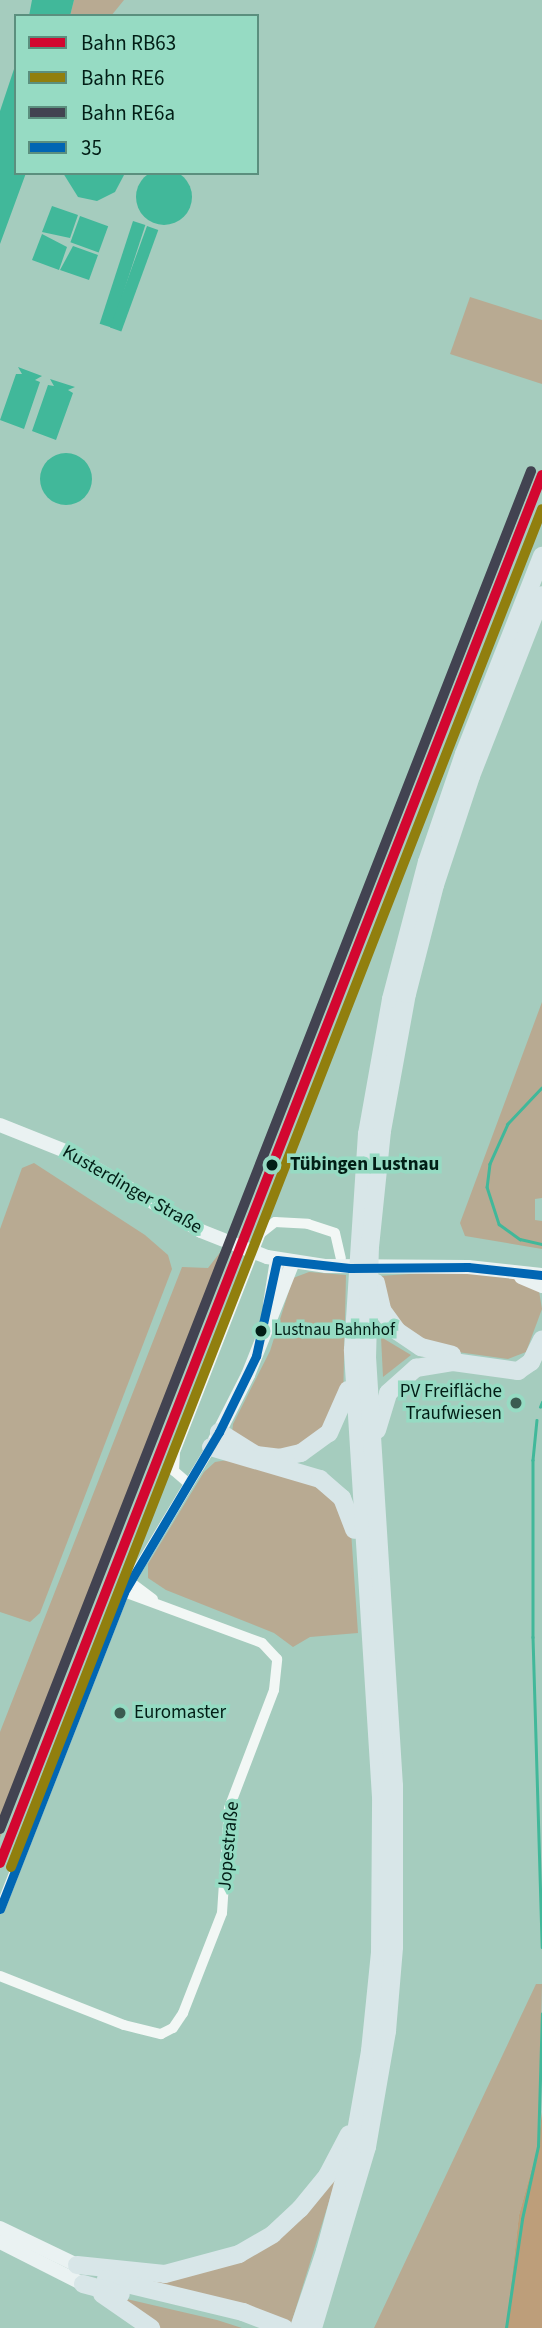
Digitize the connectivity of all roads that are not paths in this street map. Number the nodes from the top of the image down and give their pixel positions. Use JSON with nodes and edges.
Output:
{"nodes":[{"id":1,"x":542,"y":556,"type":"edge"},
{"id":2,"x":542,"y":595,"type":"edge"},
{"id":3,"x":0,"y":1125,"type":"edge"},
{"id":4,"x":370,"y":1247,"type":"junction"},
{"id":5,"x":341,"y":1258,"type":"dead end"},
{"id":6,"x":272,"y":1259,"type":"junction"},
{"id":7,"x":293,"y":1262,"type":"junction"},
{"id":8,"x":513,"y":1273,"type":"junction"},
{"id":9,"x":542,"y":1275,"type":"edge"},
{"id":10,"x":542,"y":1286,"type":"edge"},
{"id":11,"x":542,"y":1320,"type":"edge"},
{"id":12,"x":542,"y":1339,"type":"edge"},
{"id":13,"x":256,"y":1356,"type":"junction"},
{"id":14,"x":353,"y":1384,"type":"junction"},
{"id":15,"x":215,"y":1440,"type":"junction"},
{"id":16,"x":188,"y":1483,"type":"junction"},
{"id":17,"x":373,"y":1488,"type":"junction"},
{"id":18,"x":362,"y":1541,"type":"junction"},
{"id":19,"x":129,"y":1581,"type":"junction"},
{"id":20,"x":124,"y":1592,"type":"junction"},
{"id":21,"x":153,"y":1599,"type":"junction"},
{"id":22,"x":0,"y":1909,"type":"edge"},
{"id":23,"x":0,"y":1976,"type":"edge"},
{"id":24,"x":359,"y":2116,"type":"junction"},
{"id":25,"x":0,"y":2228,"type":"edge"},
{"id":26,"x":0,"y":2242,"type":"edge"},
{"id":27,"x":78,"y":2265,"type":"junction"},
{"id":28,"x":83,"y":2284,"type":"junction"},
{"id":29,"x":262,"y":2324,"type":"edge"},
{"id":30,"x":151,"y":2328,"type":"edge"},
{"id":31,"x":285,"y":2328,"type":"edge"},
{"id":32,"x":299,"y":2328,"type":"edge"},
{"id":33,"x":313,"y":2328,"type":"edge"}],
"edges":[{"from":1,"to":14,"type":"highway"},
{"from":2,"to":4,"type":"highway"},
{"from":3,"to":6,"type":"street","name":"Kusterdinger Straße"},
{"from":4,"to":11,"type":"highway"},
{"from":4,"to":17,"type":"highway"},
{"from":5,"to":16,"type":"street"},
{"from":6,"to":7,"type":"street","name":"Kusterdinger Straße"},
{"from":6,"to":13,"type":"street"},
{"from":7,"to":8,"type":"street","name":"Kusterdinger Straße"},
{"from":7,"to":13,"type":"street"},
{"from":8,"to":9,"type":"street","name":"Kusterdinger Straße"},
{"from":8,"to":10,"type":"street","name":"Kusterdinger Straße"},
{"from":12,"to":17,"type":"highway"},
{"from":13,"to":15,"type":"street"},
{"from":14,"to":15,"type":"highway"},
{"from":14,"to":18,"type":"highway"},
{"from":15,"to":16,"type":"street"},
{"from":15,"to":18,"type":"highway"},
{"from":16,"to":19,"type":"street"},
{"from":17,"to":33,"type":"highway"},
{"from":18,"to":24,"type":"highway"},
{"from":19,"to":20,"type":"street"},
{"from":19,"to":21,"type":"street","name":"Jopestraße"},
{"from":20,"to":21,"type":"street","name":"Jopestraße"},
{"from":20,"to":22,"type":"street"},
{"from":21,"to":23,"type":"street","name":"Jopestraße"},
{"from":24,"to":27,"type":"highway"},
{"from":24,"to":32,"type":"highway"},
{"from":25,"to":27,"type":"street"},
{"from":26,"to":28,"type":"street"},
{"from":27,"to":29,"type":"highway"},
{"from":28,"to":29,"type":"highway"},
{"from":28,"to":30,"type":"highway"},
{"from":29,"to":31,"type":"highway"}]}
